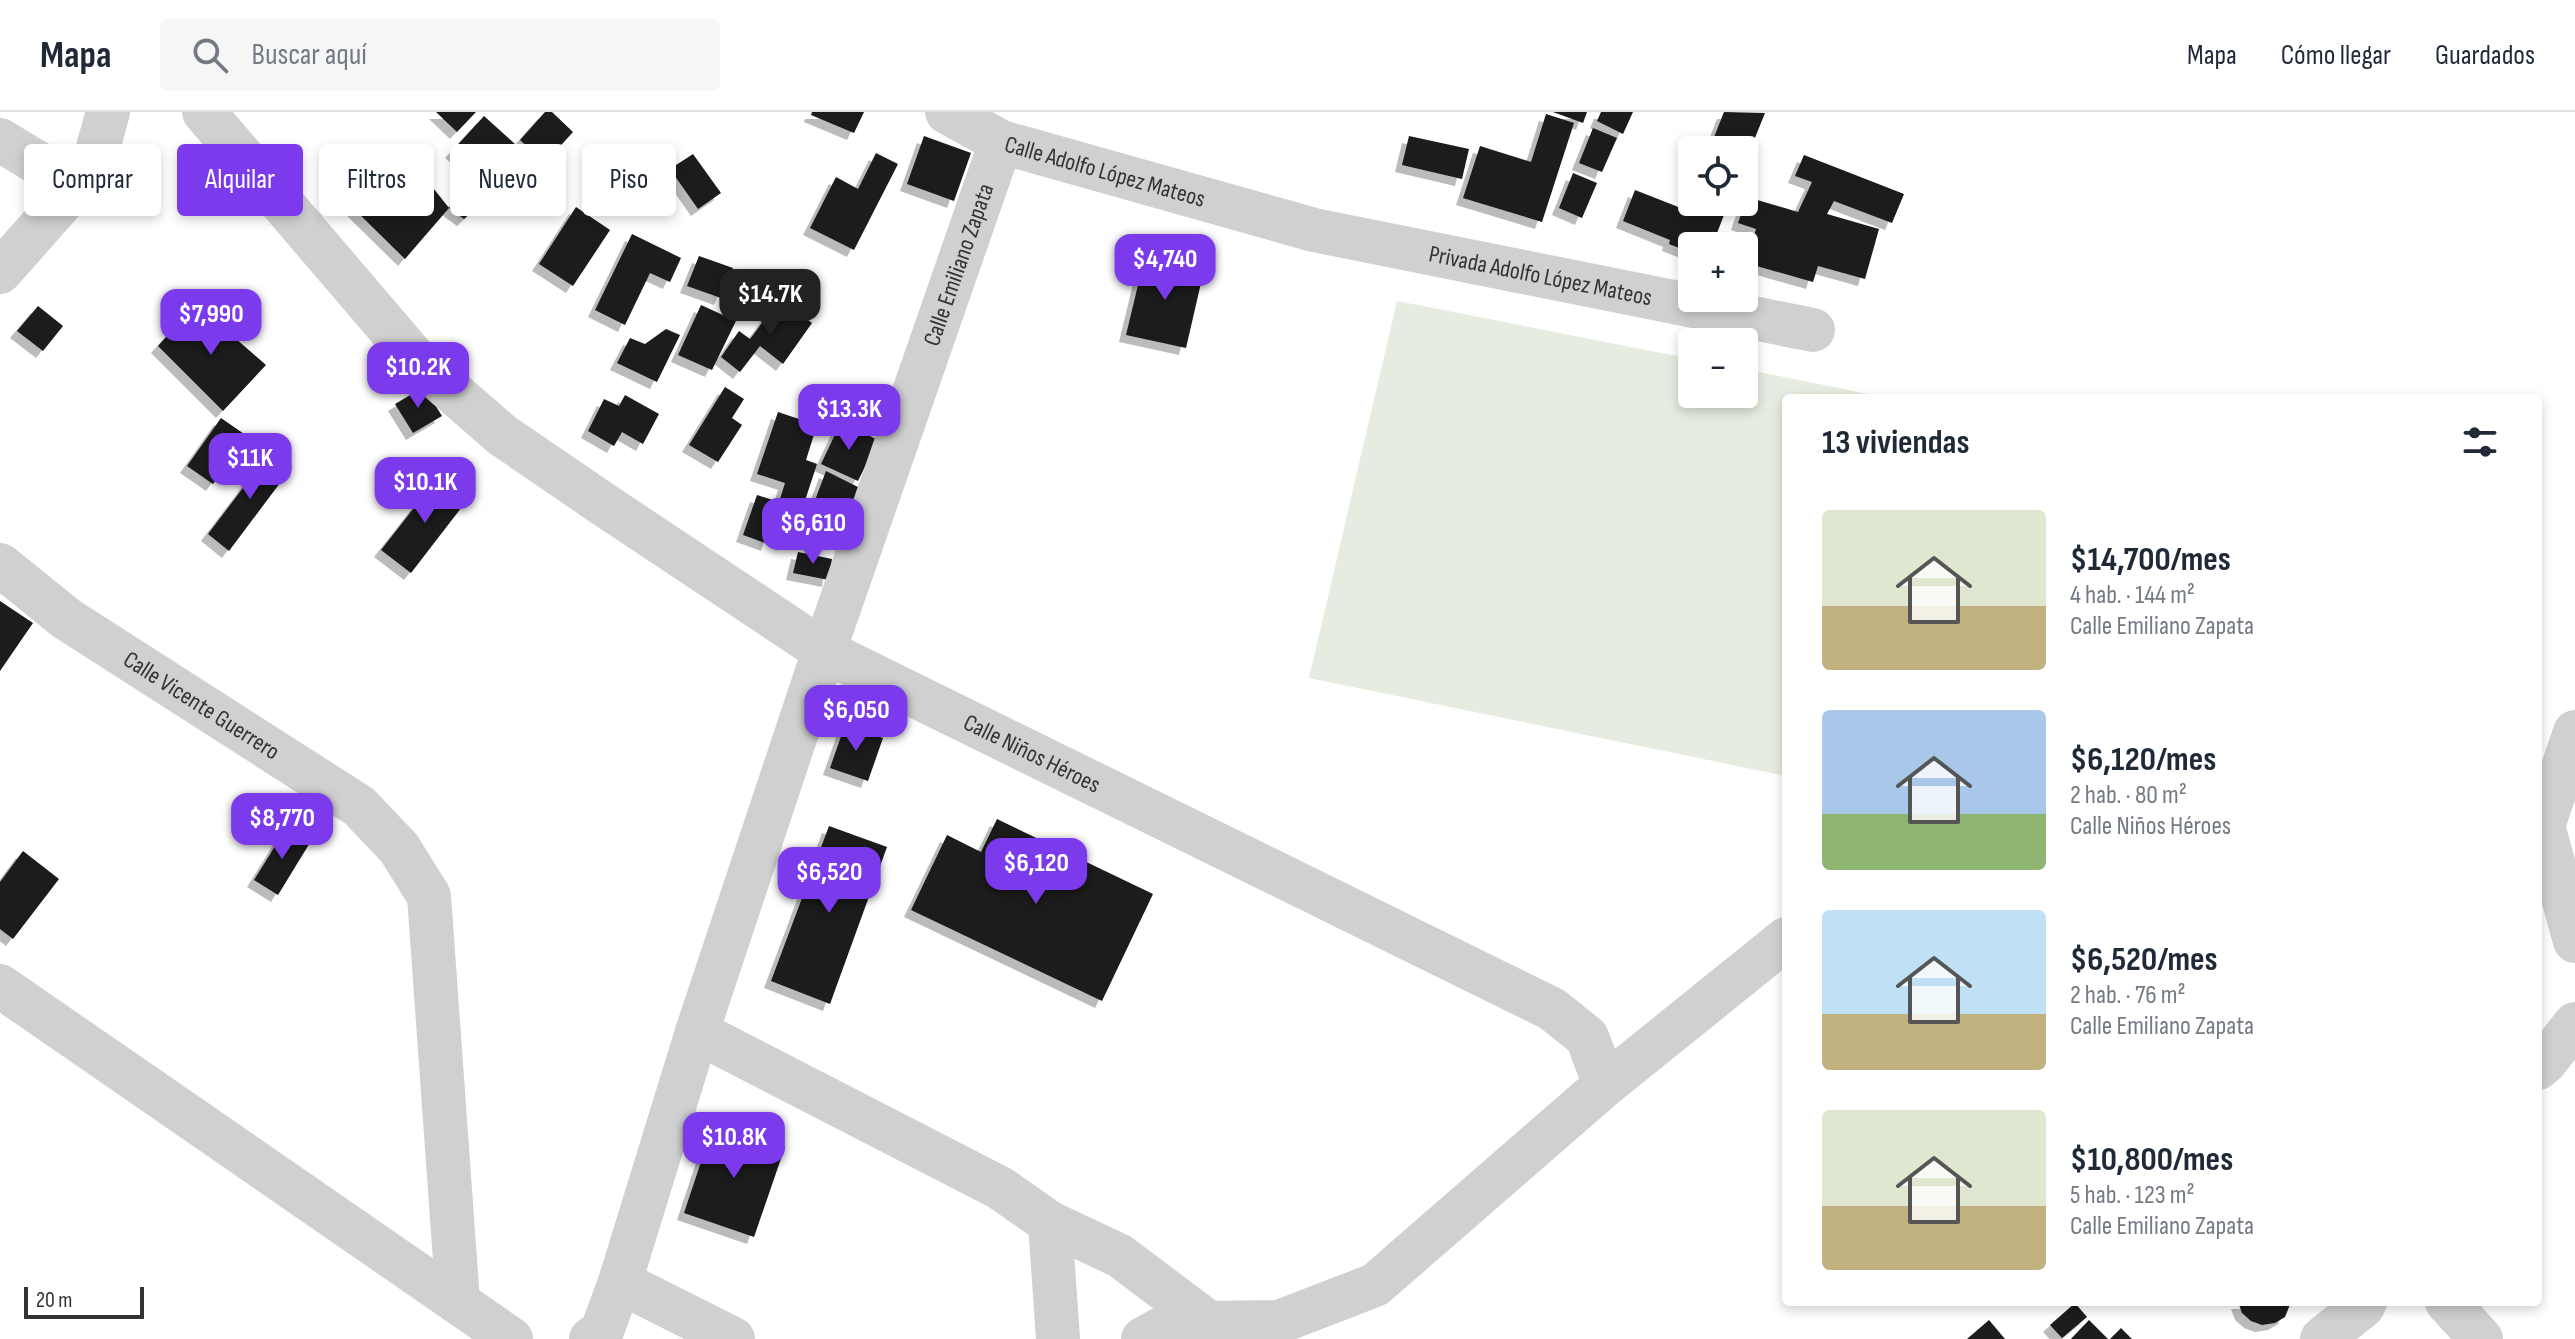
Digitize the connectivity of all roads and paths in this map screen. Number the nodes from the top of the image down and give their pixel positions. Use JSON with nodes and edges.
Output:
{"nodes":[{"id":1,"x":108,"y":112,"type":"edge"},
{"id":2,"x":204,"y":112,"type":"edge"},
{"id":3,"x":947,"y":112,"type":"edge"},
{"id":4,"x":0,"y":140,"type":"edge"},
{"id":5,"x":1001,"y":142,"type":"junction"},
{"id":6,"x":99,"y":144,"type":"edge"},
{"id":7,"x":24,"y":155,"type":"edge"},
{"id":8,"x":49,"y":216,"type":"edge"},
{"id":9,"x":1314,"y":230,"type":"joint"},
{"id":10,"x":0,"y":272,"type":"edge"},
{"id":11,"x":1813,"y":330,"type":"dead end"},
{"id":12,"x":0,"y":565,"type":"edge"},
{"id":13,"x":824,"y":651,"type":"junction"},
{"id":14,"x":2575,"y":732,"type":"edge"},
{"id":15,"x":2575,"y":941,"type":"edge"},
{"id":16,"x":1782,"y":942,"type":"edge"},
{"id":17,"x":0,"y":986,"type":"edge"},
{"id":18,"x":2575,"y":1024,"type":"edge"},
{"id":19,"x":697,"y":1032,"type":"junction"},
{"id":20,"x":2542,"y":1065,"type":"edge"},
{"id":21,"x":1605,"y":1085,"type":"junction"},
{"id":22,"x":1050,"y":1223,"type":"junction"},
{"id":23,"x":620,"y":1282,"type":"junction"},
{"id":24,"x":458,"y":1302,"type":"junction"},
{"id":25,"x":2363,"y":1306,"type":"edge"},
{"id":26,"x":2451,"y":1306,"type":"edge"},
{"id":27,"x":1217,"y":1331,"type":"edge"},
{"id":28,"x":511,"y":1339,"type":"edge"},
{"id":29,"x":591,"y":1339,"type":"edge"},
{"id":30,"x":733,"y":1339,"type":"edge"},
{"id":31,"x":1058,"y":1339,"type":"edge"},
{"id":32,"x":1143,"y":1339,"type":"edge"},
{"id":33,"x":2322,"y":1339,"type":"edge"},
{"id":34,"x":2481,"y":1339,"type":"edge"}],
"edges":[{"from":1,"to":6,"type":"street"},
{"from":2,"to":13,"type":"street","name":"Calle Niños Héroes"},
{"from":3,"to":5,"type":"street","name":"Calle Adolfo López Mateos"},
{"from":4,"to":7,"type":"street"},
{"from":5,"to":9,"type":"street","name":"Calle Adolfo López Mateos"},
{"from":5,"to":13,"type":"street","name":"Calle Emiliano Zapata"},
{"from":8,"to":10,"type":"street"},
{"from":9,"to":11,"type":"street","name":"Privada Adolfo López Mateos"},
{"from":12,"to":24,"type":"street","name":"Calle Vicente Guerrero"},
{"from":13,"to":19,"type":"street","name":"Calle Emiliano Zapata"},
{"from":13,"to":21,"type":"street","name":"Calle Niños Héroes"},
{"from":14,"to":15,"type":"street"},
{"from":16,"to":21,"type":"street"},
{"from":17,"to":24,"type":"street"},
{"from":18,"to":20,"type":"street"},
{"from":19,"to":22,"type":"street"},
{"from":19,"to":23,"type":"street","name":"Calle Emiliano Zapata"},
{"from":21,"to":27,"type":"street"},
{"from":22,"to":27,"type":"street"},
{"from":22,"to":31,"type":"street"},
{"from":23,"to":29,"type":"street","name":"Calle Emiliano Zapata"},
{"from":23,"to":30,"type":"street"},
{"from":24,"to":28,"type":"street"},
{"from":25,"to":33,"type":"street"},
{"from":26,"to":34,"type":"street"},
{"from":27,"to":32,"type":"street"}]}
